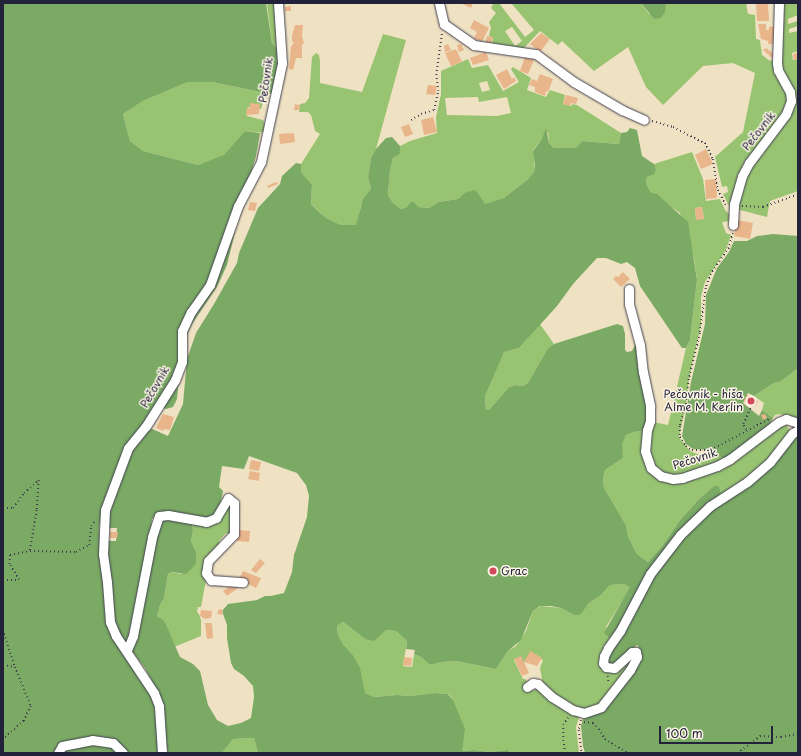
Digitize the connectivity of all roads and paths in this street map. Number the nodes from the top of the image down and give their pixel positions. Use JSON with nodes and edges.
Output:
{"nodes":[{"id":1,"x":278,"y":3,"type":"edge"},
{"id":2,"x":439,"y":3,"type":"edge"},
{"id":3,"x":779,"y":3,"type":"edge"},
{"id":4,"x":444,"y":24,"type":"junction"},
{"id":5,"x":411,"y":120,"type":"dead end"},
{"id":6,"x":644,"y":120,"type":"joint"},
{"id":7,"x":798,"y":194,"type":"edge"},
{"id":8,"x":734,"y":208,"type":"junction"},
{"id":9,"x":733,"y":225,"type":"joint"},
{"id":10,"x":629,"y":289,"type":"dead end"},
{"id":11,"x":751,"y":407,"type":"dead end"},
{"id":12,"x":771,"y":418,"type":"dead end"},
{"id":13,"x":798,"y":423,"type":"edge"},
{"id":14,"x":746,"y":430,"type":"junction"},
{"id":15,"x":795,"y":431,"type":"edge"},
{"id":16,"x":3,"y":508,"type":"edge"},
{"id":17,"x":105,"y":510,"type":"junction"},
{"id":18,"x":30,"y":551,"type":"junction"},
{"id":19,"x":3,"y":580,"type":"edge"},
{"id":20,"x":243,"y":582,"type":"dead end"},
{"id":21,"x":3,"y":630,"type":"edge"},
{"id":22,"x":127,"y":650,"type":"junction"},
{"id":23,"x":3,"y":665,"type":"edge"},
{"id":24,"x":15,"y":667,"type":"junction"},
{"id":25,"x":527,"y":687,"type":"dead end"},
{"id":26,"x":584,"y":713,"type":"junction"},
{"id":27,"x":798,"y":734,"type":"edge"},
{"id":28,"x":3,"y":739,"type":"edge"},
{"id":29,"x":58,"y":753,"type":"edge"},
{"id":30,"x":123,"y":753,"type":"edge"},
{"id":31,"x":162,"y":753,"type":"edge"},
{"id":32,"x":565,"y":753,"type":"edge"},
{"id":33,"x":582,"y":753,"type":"edge"},
{"id":34,"x":627,"y":753,"type":"edge"},
{"id":35,"x":737,"y":753,"type":"edge"}],
"edges":[{"from":1,"to":17,"type":"street","name":"Pečovnik"},
{"from":2,"to":4,"type":"street"},
{"from":3,"to":8,"type":"street","name":"Pečovnik"},
{"from":4,"to":5,"type":"path"},
{"from":4,"to":6,"type":"street"},
{"from":6,"to":8,"type":"path"},
{"from":7,"to":8,"type":"path"},
{"from":8,"to":9,"type":"street","name":"Pečovnik"},
{"from":9,"to":14,"type":"path"},
{"from":10,"to":13,"type":"street","name":"Pečovnik"},
{"from":11,"to":14,"type":"path"},
{"from":12,"to":14,"type":"path"},
{"from":15,"to":26,"type":"street"},
{"from":16,"to":18,"type":"path"},
{"from":17,"to":18,"type":"path"},
{"from":17,"to":22,"type":"street","name":"Pečovnik"},
{"from":18,"to":19,"type":"path"},
{"from":20,"to":22,"type":"street"},
{"from":21,"to":24,"type":"path"},
{"from":22,"to":31,"type":"street","name":"Pečovnik"},
{"from":23,"to":24,"type":"path"},
{"from":24,"to":28,"type":"path"},
{"from":25,"to":26,"type":"street"},
{"from":26,"to":32,"type":"path"},
{"from":27,"to":35,"type":"path"},
{"from":29,"to":30,"type":"street"},
{"from":33,"to":34,"type":"path"}]}
